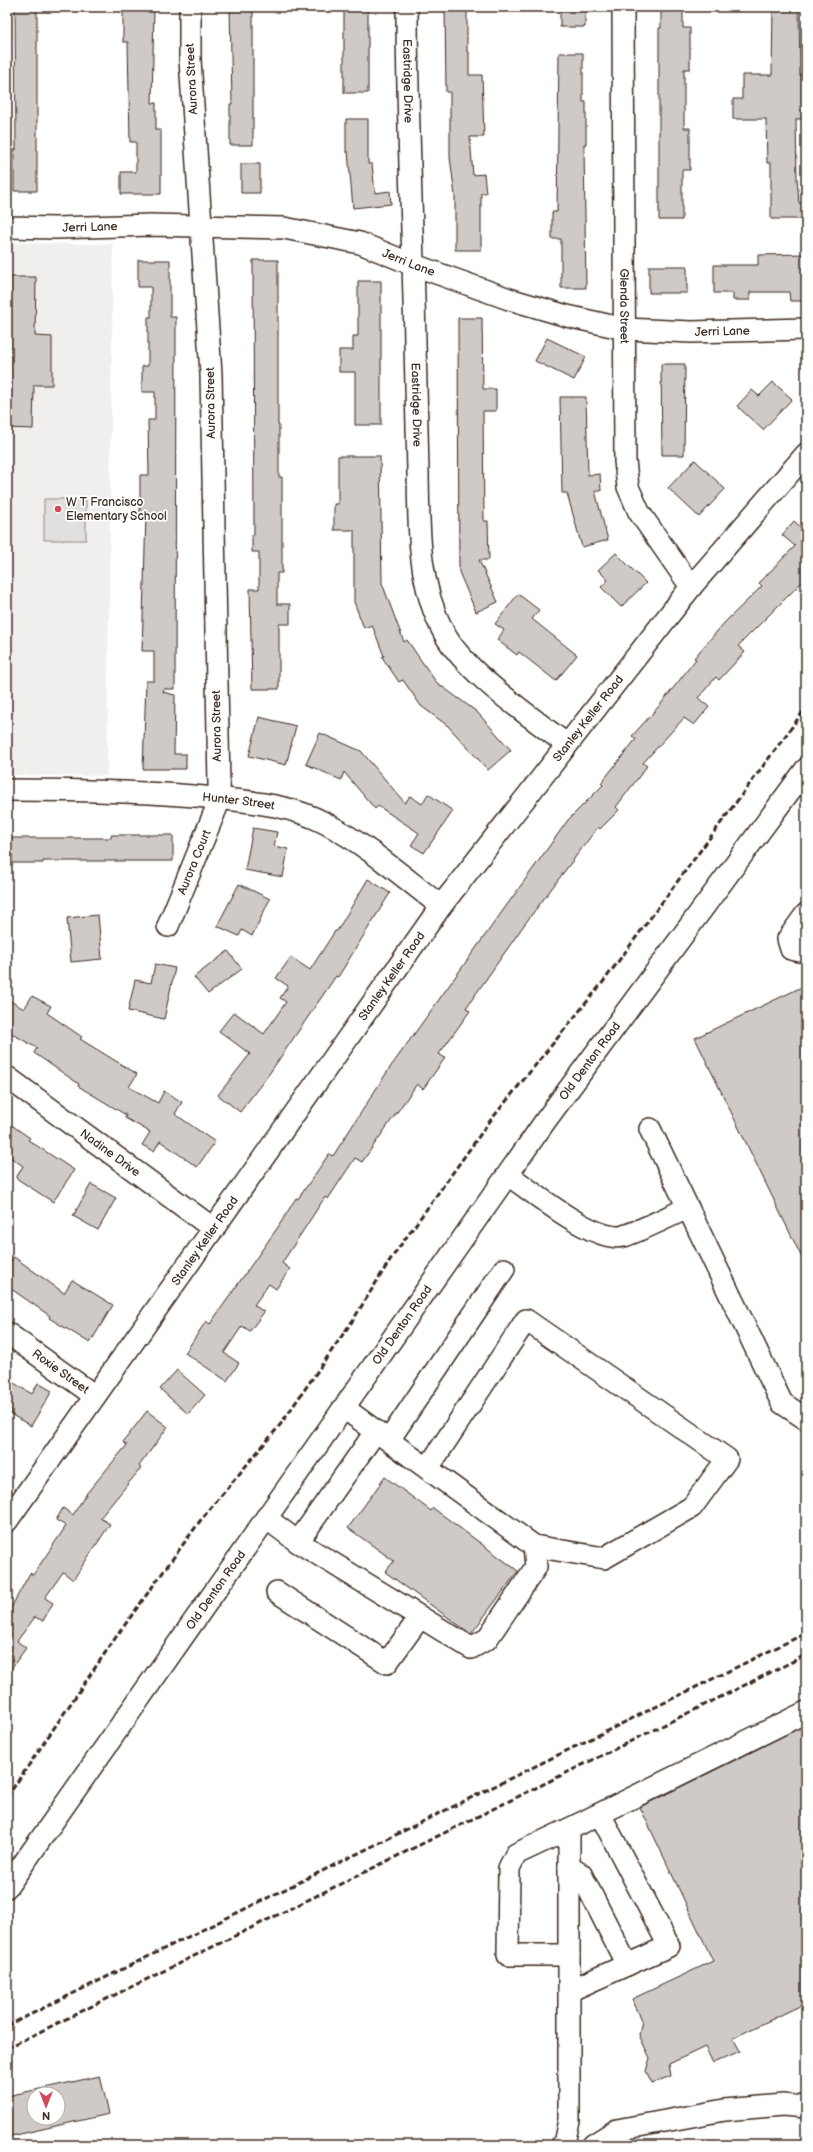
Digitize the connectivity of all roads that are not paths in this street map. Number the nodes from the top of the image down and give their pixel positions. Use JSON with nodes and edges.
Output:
{"nodes":[{"id":1,"x":190,"y":7,"type":"edge"},
{"id":2,"x":407,"y":7,"type":"edge"},
{"id":3,"x":623,"y":7,"type":"edge"},
{"id":4,"x":202,"y":226,"type":"junction"},
{"id":5,"x":7,"y":227,"type":"edge"},
{"id":6,"x":414,"y":265,"type":"junction"},
{"id":7,"x":625,"y":329,"type":"junction"},
{"id":8,"x":806,"y":330,"type":"edge"},
{"id":9,"x":806,"y":454,"type":"edge"},
{"id":10,"x":691,"y":587,"type":"junction"},
{"id":11,"x":566,"y":744,"type":"junction"},
{"id":12,"x":806,"y":769,"type":"edge"},
{"id":13,"x":7,"y":790,"type":"edge"},
{"id":14,"x":220,"y":799,"type":"junction"},
{"id":15,"x":440,"y":906,"type":"junction"},
{"id":16,"x":806,"y":914,"type":"edge"},
{"id":17,"x":168,"y":926,"type":"dead end"},
{"id":18,"x":806,"y":948,"type":"edge"},
{"id":19,"x":7,"y":1077,"type":"edge"},
{"id":20,"x":650,"y":1129,"type":"dead end"},
{"id":21,"x":508,"y":1174,"type":"junction"},
{"id":22,"x":688,"y":1208,"type":"junction"},
{"id":23,"x":214,"y":1229,"type":"junction"},
{"id":24,"x":504,"y":1269,"type":"dead end"},
{"id":25,"x":7,"y":1333,"type":"edge"},
{"id":26,"x":95,"y":1396,"type":"junction"},
{"id":27,"x":344,"y":1408,"type":"junction"},
{"id":28,"x":806,"y":1419,"type":"edge"},
{"id":29,"x":382,"y":1435,"type":"junction"},
{"id":30,"x":428,"y":1468,"type":"junction"},
{"id":31,"x":266,"y":1518,"type":"junction"},
{"id":32,"x":7,"y":1521,"type":"edge"},
{"id":33,"x":298,"y":1542,"type":"junction"},
{"id":34,"x":534,"y":1546,"type":"junction"},
{"id":35,"x":277,"y":1592,"type":"dead end"},
{"id":36,"x":420,"y":1617,"type":"junction"},
{"id":37,"x":806,"y":1712,"type":"edge"},
{"id":38,"x":600,"y":1814,"type":"junction"},
{"id":39,"x":569,"y":1829,"type":"junction"},
{"id":40,"x":569,"y":1867,"type":"junction"},
{"id":41,"x":7,"y":1887,"type":"edge"},
{"id":42,"x":570,"y":1955,"type":"junction"},
{"id":43,"x":627,"y":1965,"type":"junction"},
{"id":44,"x":570,"y":1991,"type":"junction"},
{"id":45,"x":806,"y":2107,"type":"edge"},
{"id":46,"x":562,"y":2145,"type":"edge"},
{"id":47,"x":593,"y":2145,"type":"edge"}],
"edges":[{"from":1,"to":4,"type":"street","name":"Aurora Street"},
{"from":2,"to":6,"type":"street","name":"Eastridge Drive"},
{"from":3,"to":7,"type":"street","name":"Glenda Street"},
{"from":4,"to":5,"type":"street","name":"Jerri Lane"},
{"from":4,"to":6,"type":"street","name":"Jerri Lane"},
{"from":4,"to":14,"type":"street","name":"Aurora Street"},
{"from":6,"to":7,"type":"street","name":"Jerri Lane"},
{"from":6,"to":11,"type":"street","name":"Eastridge Drive"},
{"from":7,"to":8,"type":"street","name":"Jerri Lane"},
{"from":7,"to":10,"type":"street","name":"Glenda Street"},
{"from":9,"to":10,"type":"street","name":"Stanley Keller Road"},
{"from":10,"to":11,"type":"street","name":"Stanley Keller Road"},
{"from":11,"to":15,"type":"street","name":"Stanley Keller Road"},
{"from":12,"to":21,"type":"street","name":"Old Denton Road"},
{"from":13,"to":14,"type":"street","name":"Hunter Street"},
{"from":14,"to":15,"type":"street","name":"Hunter Street"},
{"from":14,"to":17,"type":"street","name":"Aurora Court"},
{"from":15,"to":23,"type":"street","name":"Stanley Keller Road"},
{"from":16,"to":18,"type":"street"},
{"from":19,"to":23,"type":"street","name":"Nadine Drive"},
{"from":20,"to":22,"type":"street"},
{"from":21,"to":22,"type":"street"},
{"from":21,"to":27,"type":"street","name":"Old Denton Road"},
{"from":22,"to":28,"type":"street"},
{"from":23,"to":26,"type":"street","name":"Stanley Keller Road"},
{"from":24,"to":29,"type":"street"},
{"from":25,"to":26,"type":"street","name":"Roxie Street"},
{"from":26,"to":32,"type":"street","name":"Stanley Keller Road"},
{"from":27,"to":29,"type":"street"},
{"from":27,"to":31,"type":"street","name":"Old Denton Road"},
{"from":29,"to":30,"type":"street"},
{"from":29,"to":33,"type":"street"},
{"from":30,"to":34,"type":"street"},
{"from":30,"to":34,"type":"street"},
{"from":31,"to":33,"type":"street"},
{"from":31,"to":41,"type":"street","name":"Old Denton Road"},
{"from":33,"to":36,"type":"street"},
{"from":34,"to":36,"type":"street"},
{"from":35,"to":36,"type":"street"},
{"from":37,"to":38,"type":"street"},
{"from":38,"to":39,"type":"street"},
{"from":38,"to":43,"type":"street"},
{"from":39,"to":40,"type":"street"},
{"from":39,"to":42,"type":"street"},
{"from":40,"to":42,"type":"street"},
{"from":40,"to":43,"type":"street"},
{"from":42,"to":44,"type":"street"},
{"from":43,"to":44,"type":"street"},
{"from":44,"to":46,"type":"street"},
{"from":45,"to":47,"type":"street"}]}
